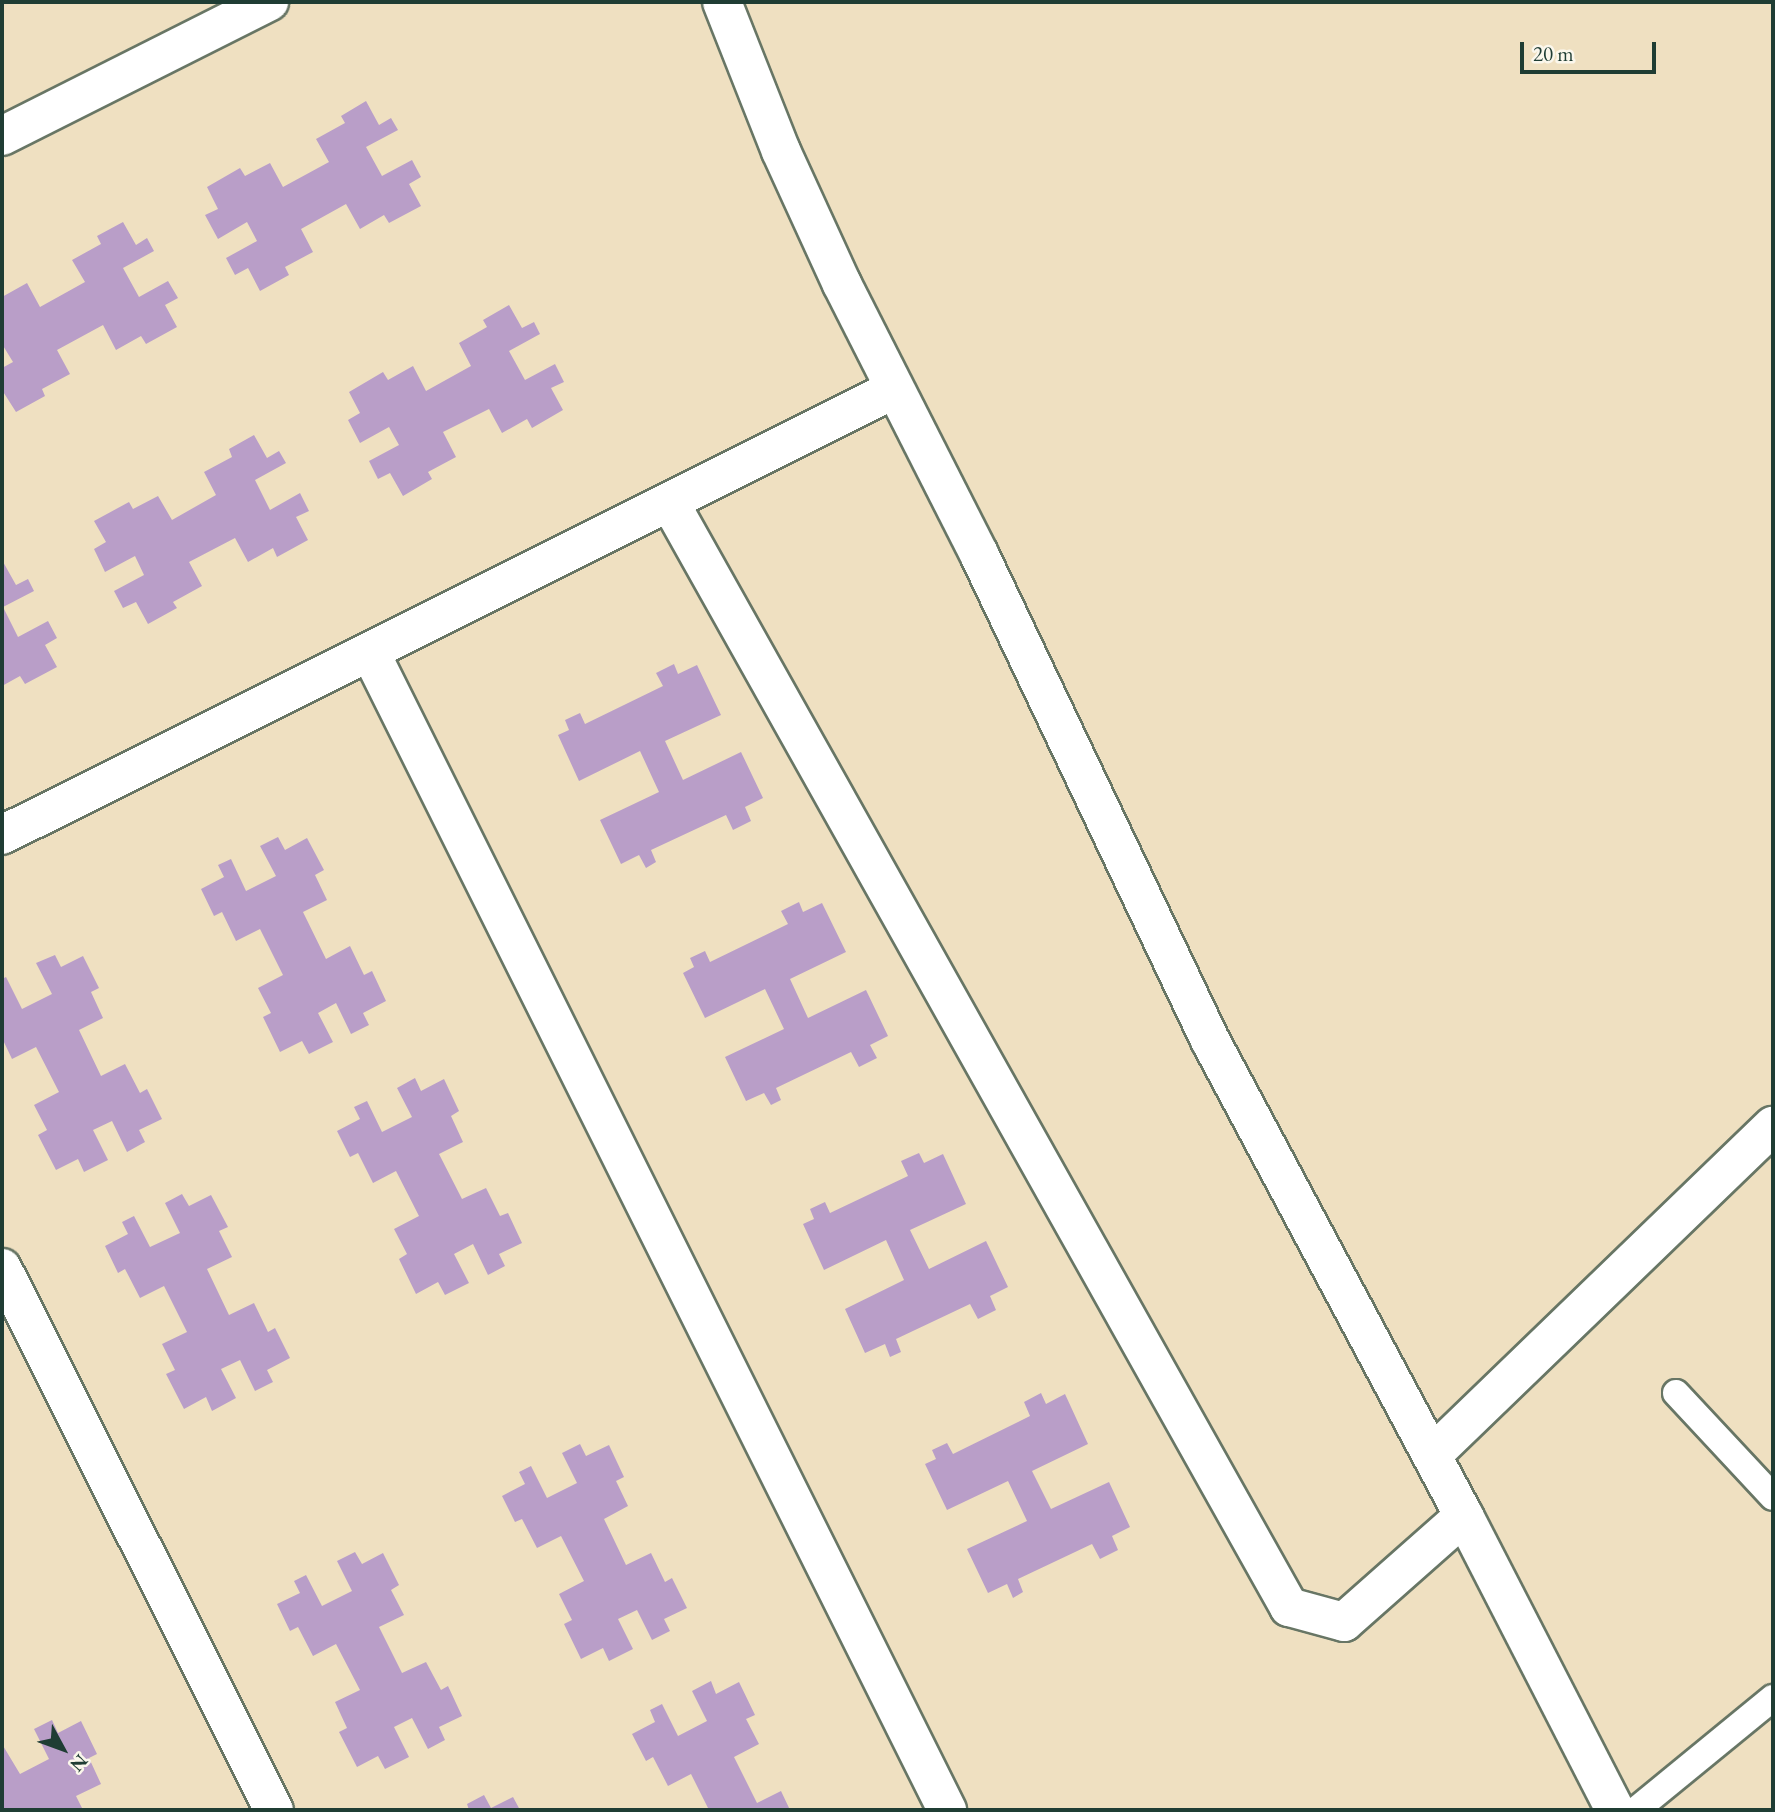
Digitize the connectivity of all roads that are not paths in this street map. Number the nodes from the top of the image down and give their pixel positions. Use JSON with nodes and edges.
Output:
{"nodes":[{"id":1,"x":269,"y":2,"type":"edge"},
{"id":2,"x":722,"y":2,"type":"edge"},
{"id":3,"x":2,"y":136,"type":"edge"},
{"id":4,"x":895,"y":389,"type":"junction"},
{"id":5,"x":670,"y":503,"type":"junction"},
{"id":6,"x":371,"y":654,"type":"junction"},
{"id":7,"x":2,"y":835,"type":"edge"},
{"id":8,"x":1773,"y":1126,"type":"edge"},
{"id":9,"x":2,"y":1268,"type":"edge"},
{"id":10,"x":1676,"y":1393,"type":"dead end"},
{"id":11,"x":1432,"y":1455,"type":"junction"},
{"id":12,"x":1773,"y":1497,"type":"edge"},
{"id":13,"x":1464,"y":1516,"type":"junction"},
{"id":14,"x":1773,"y":1698,"type":"edge"},
{"id":15,"x":274,"y":1810,"type":"edge"},
{"id":16,"x":947,"y":1810,"type":"edge"},
{"id":17,"x":1615,"y":1810,"type":"edge"},
{"id":18,"x":1636,"y":1810,"type":"edge"}],
"edges":[{"from":1,"to":3,"type":"street"},
{"from":2,"to":4,"type":"street"},
{"from":4,"to":5,"type":"street"},
{"from":4,"to":11,"type":"street"},
{"from":5,"to":6,"type":"street"},
{"from":5,"to":13,"type":"street"},
{"from":6,"to":7,"type":"street"},
{"from":6,"to":16,"type":"street"},
{"from":8,"to":11,"type":"street"},
{"from":9,"to":15,"type":"street"},
{"from":10,"to":12,"type":"lane"},
{"from":11,"to":13,"type":"street"},
{"from":13,"to":17,"type":"street"},
{"from":14,"to":18,"type":"lane"}]}
